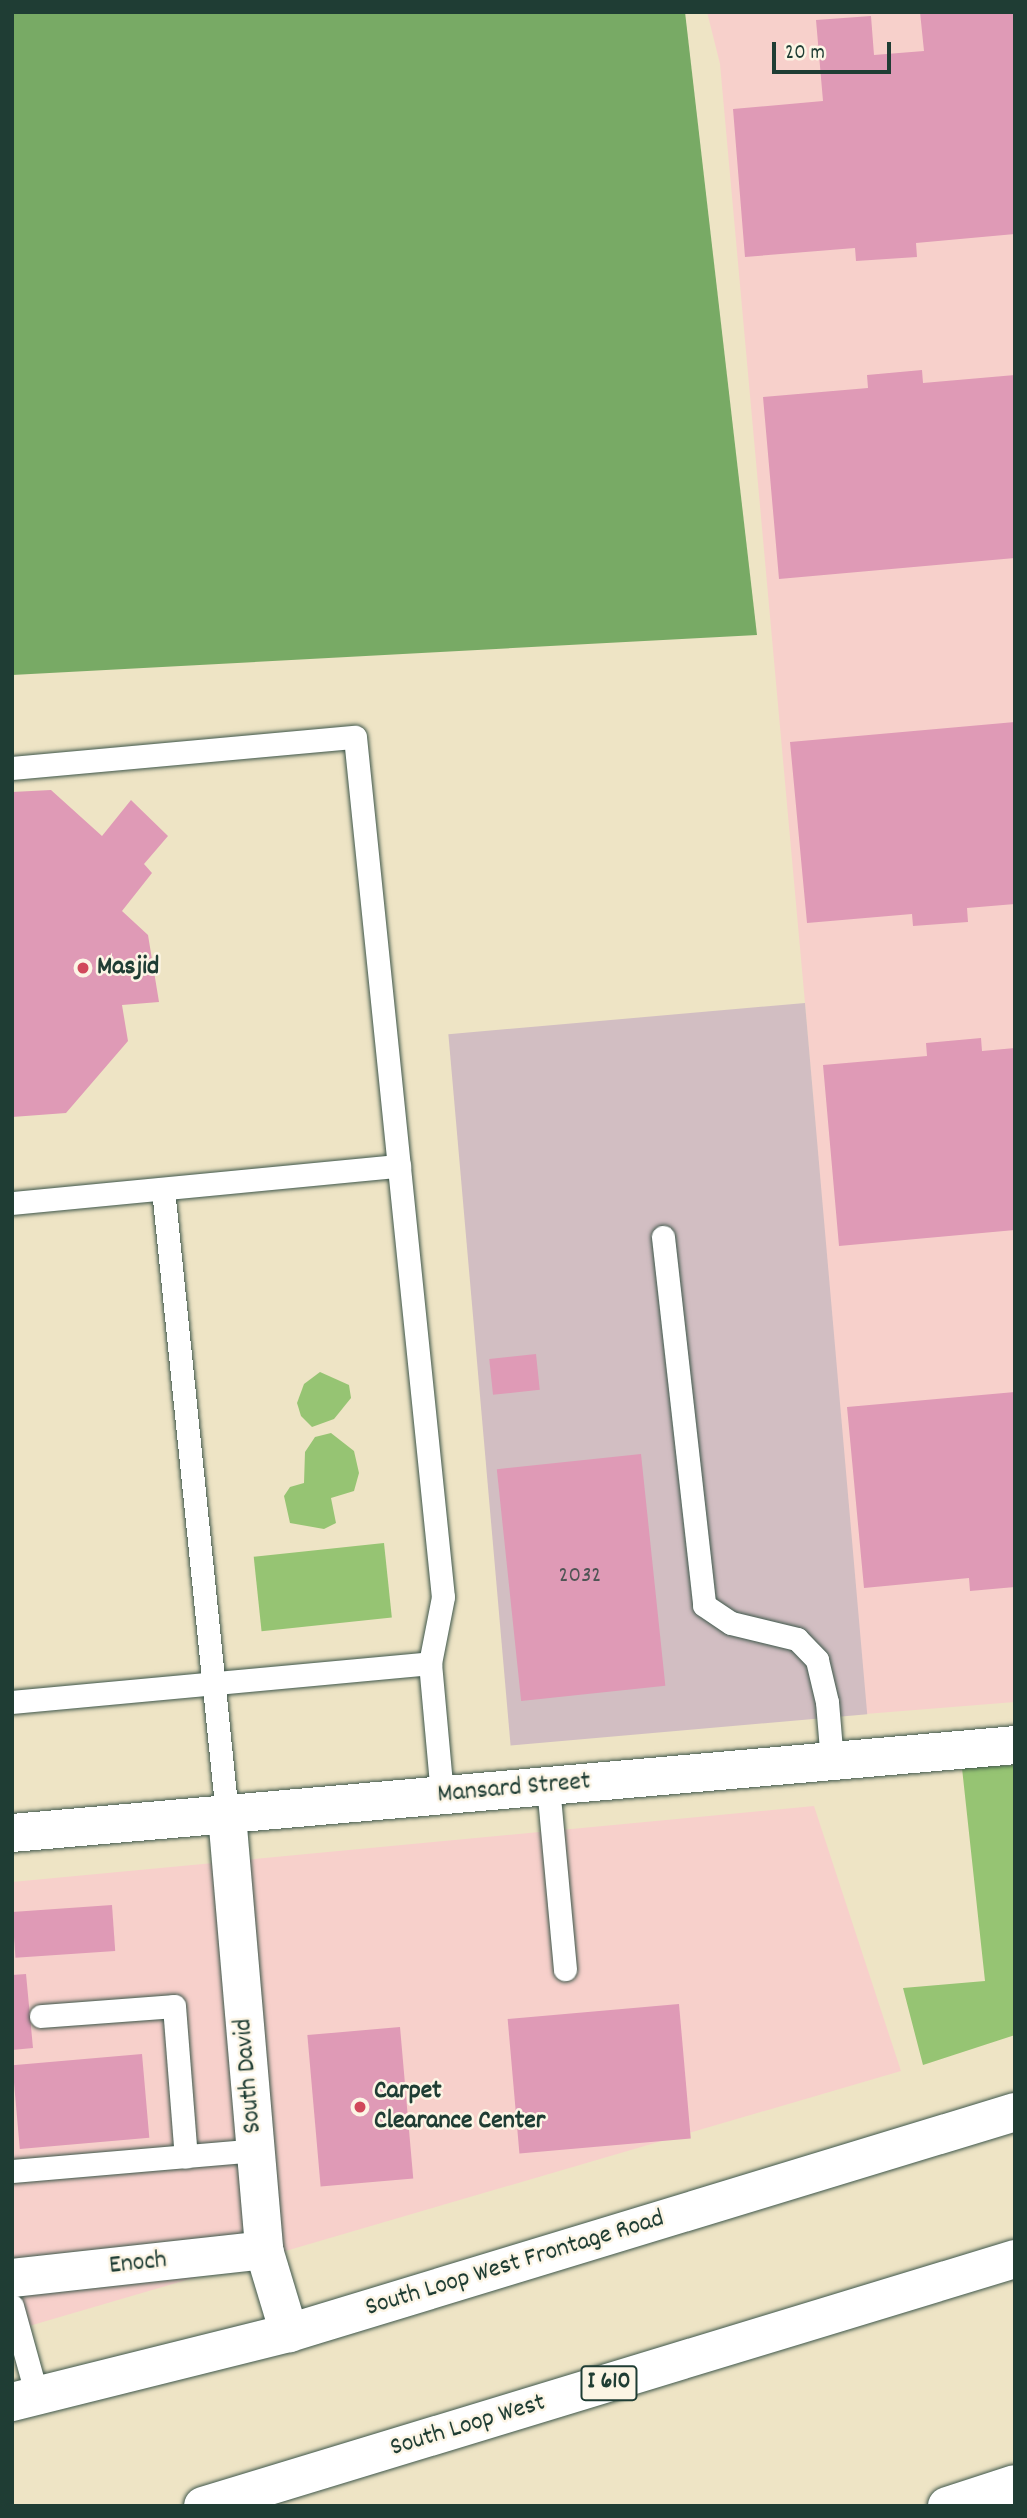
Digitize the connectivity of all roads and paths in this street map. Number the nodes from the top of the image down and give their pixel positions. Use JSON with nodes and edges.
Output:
{"nodes":[{"id":1,"x":12,"y":768,"type":"edge"},
{"id":2,"x":399,"y":1166,"type":"junction"},
{"id":3,"x":163,"y":1189,"type":"junction"},
{"id":4,"x":12,"y":1203,"type":"edge"},
{"id":5,"x":663,"y":1237,"type":"dead end"},
{"id":6,"x":430,"y":1663,"type":"junction"},
{"id":7,"x":213,"y":1684,"type":"junction"},
{"id":8,"x":12,"y":1702,"type":"edge"},
{"id":9,"x":1015,"y":1745,"type":"edge"},
{"id":10,"x":832,"y":1762,"type":"junction"},
{"id":11,"x":548,"y":1786,"type":"junction"},
{"id":12,"x":442,"y":1796,"type":"junction"},
{"id":13,"x":227,"y":1815,"type":"junction"},
{"id":14,"x":12,"y":1833,"type":"edge"},
{"id":15,"x":565,"y":1969,"type":"dead end"},
{"id":16,"x":41,"y":2016,"type":"dead end"},
{"id":17,"x":1015,"y":2112,"type":"edge"},
{"id":18,"x":256,"y":2150,"type":"junction"},
{"id":19,"x":186,"y":2157,"type":"junction"},
{"id":20,"x":12,"y":2171,"type":"edge"},
{"id":21,"x":264,"y":2250,"type":"junction"},
{"id":22,"x":1015,"y":2259,"type":"edge"},
{"id":23,"x":12,"y":2278,"type":"edge"},
{"id":24,"x":12,"y":2306,"type":"edge"},
{"id":25,"x":289,"y":2333,"type":"junction"},
{"id":26,"x":25,"y":2399,"type":"edge"},
{"id":27,"x":1015,"y":2484,"type":"edge"},
{"id":28,"x":203,"y":2506,"type":"edge"},
{"id":29,"x":947,"y":2506,"type":"edge"}],
"edges":[{"from":1,"to":2,"type":"lane"},
{"from":2,"to":3,"type":"lane"},
{"from":2,"to":6,"type":"lane"},
{"from":3,"to":4,"type":"lane"},
{"from":3,"to":7,"type":"lane"},
{"from":5,"to":10,"type":"lane"},
{"from":6,"to":7,"type":"lane"},
{"from":6,"to":12,"type":"lane"},
{"from":7,"to":8,"type":"lane"},
{"from":7,"to":13,"type":"lane"},
{"from":9,"to":10,"type":"main road","name":"Mansard Street"},
{"from":10,"to":11,"type":"main road","name":"Mansard Street"},
{"from":11,"to":12,"type":"main road","name":"Mansard Street"},
{"from":11,"to":15,"type":"lane"},
{"from":12,"to":13,"type":"main road","name":"Mansard Street"},
{"from":13,"to":14,"type":"main road","name":"Mansard Street"},
{"from":13,"to":18,"type":"main road","name":"South David"},
{"from":16,"to":19,"type":"lane"},
{"from":17,"to":25,"type":"main road","name":"South Loop West Frontage Road"},
{"from":18,"to":19,"type":"lane"},
{"from":18,"to":21,"type":"main road","name":"South David"},
{"from":19,"to":20,"type":"lane"},
{"from":21,"to":23,"type":"main road","name":"Enoch"},
{"from":21,"to":25,"type":"main road","name":"South David"},
{"from":22,"to":28,"type":"main road","name":"South Loop West","number":"I 610"},
{"from":24,"to":26,"type":"lane"},
{"from":25,"to":26,"type":"main road","name":"South Loop West Frontage Road"},
{"from":27,"to":29,"type":"main road"}]}
